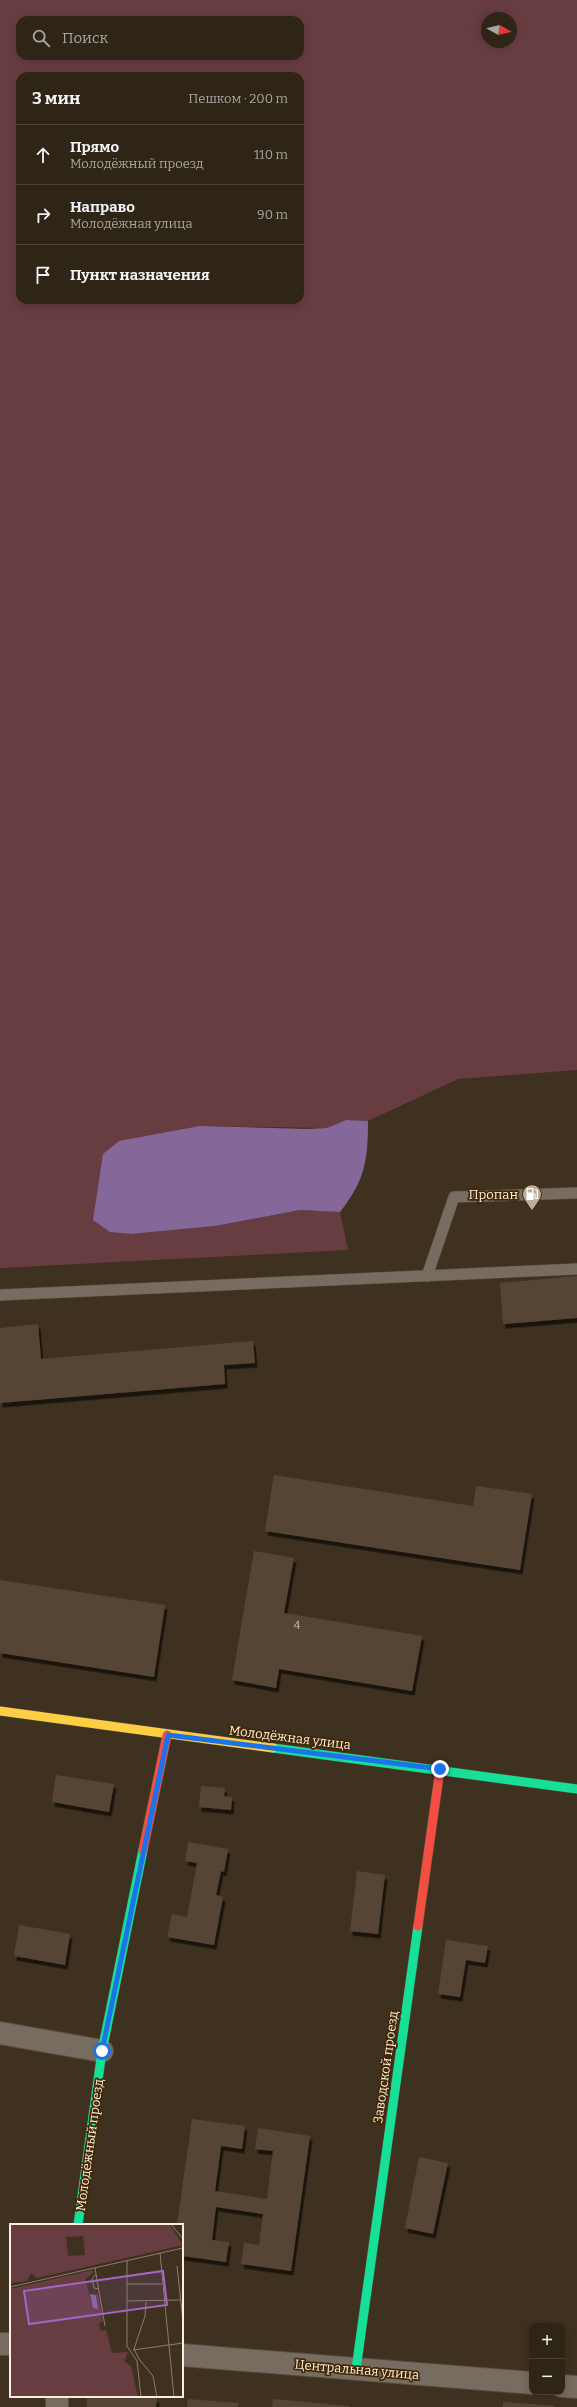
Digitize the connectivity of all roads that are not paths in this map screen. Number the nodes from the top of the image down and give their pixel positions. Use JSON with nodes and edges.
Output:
{"nodes":[{"id":1,"x":577,"y":1193,"type":"edge"},
{"id":2,"x":577,"y":1270,"type":"edge"},
{"id":3,"x":427,"y":1276,"type":"junction"},
{"id":4,"x":0,"y":1295,"type":"edge"},
{"id":5,"x":0,"y":1711,"type":"edge"},
{"id":6,"x":168,"y":1735,"type":"junction"},
{"id":7,"x":440,"y":1769,"type":"junction"},
{"id":8,"x":577,"y":1789,"type":"edge"},
{"id":9,"x":0,"y":2033,"type":"edge"},
{"id":10,"x":102,"y":2051,"type":"junction"},
{"id":11,"x":78,"y":2224,"type":"edge"},
{"id":12,"x":183,"y":2355,"type":"edge"},
{"id":13,"x":356,"y":2369,"type":"junction"},
{"id":14,"x":529,"y":2383,"type":"edge"},
{"id":15,"x":565,"y":2386,"type":"edge"},
{"id":16,"x":577,"y":2387,"type":"edge"}],
"edges":[{"from":1,"to":3,"type":"lane"},
{"from":2,"to":3,"type":"lane"},
{"from":3,"to":4,"type":"lane"},
{"from":5,"to":6,"type":"street","name":"Молодёжная улица"},
{"from":6,"to":7,"type":"street","name":"Молодёжная улица"},
{"from":6,"to":10,"type":"street","name":"Молодёжный проезд"},
{"from":7,"to":8,"type":"street","name":"Молодёжная улица"},
{"from":7,"to":13,"type":"street","name":"Заводской проезд"},
{"from":9,"to":10,"type":"street"},
{"from":10,"to":11,"type":"street","name":"Молодёжный проезд"},
{"from":12,"to":13,"type":"street","name":"Центральная улица"},
{"from":13,"to":14,"type":"street","name":"Центральная улица"},
{"from":15,"to":16,"type":"street"}]}
